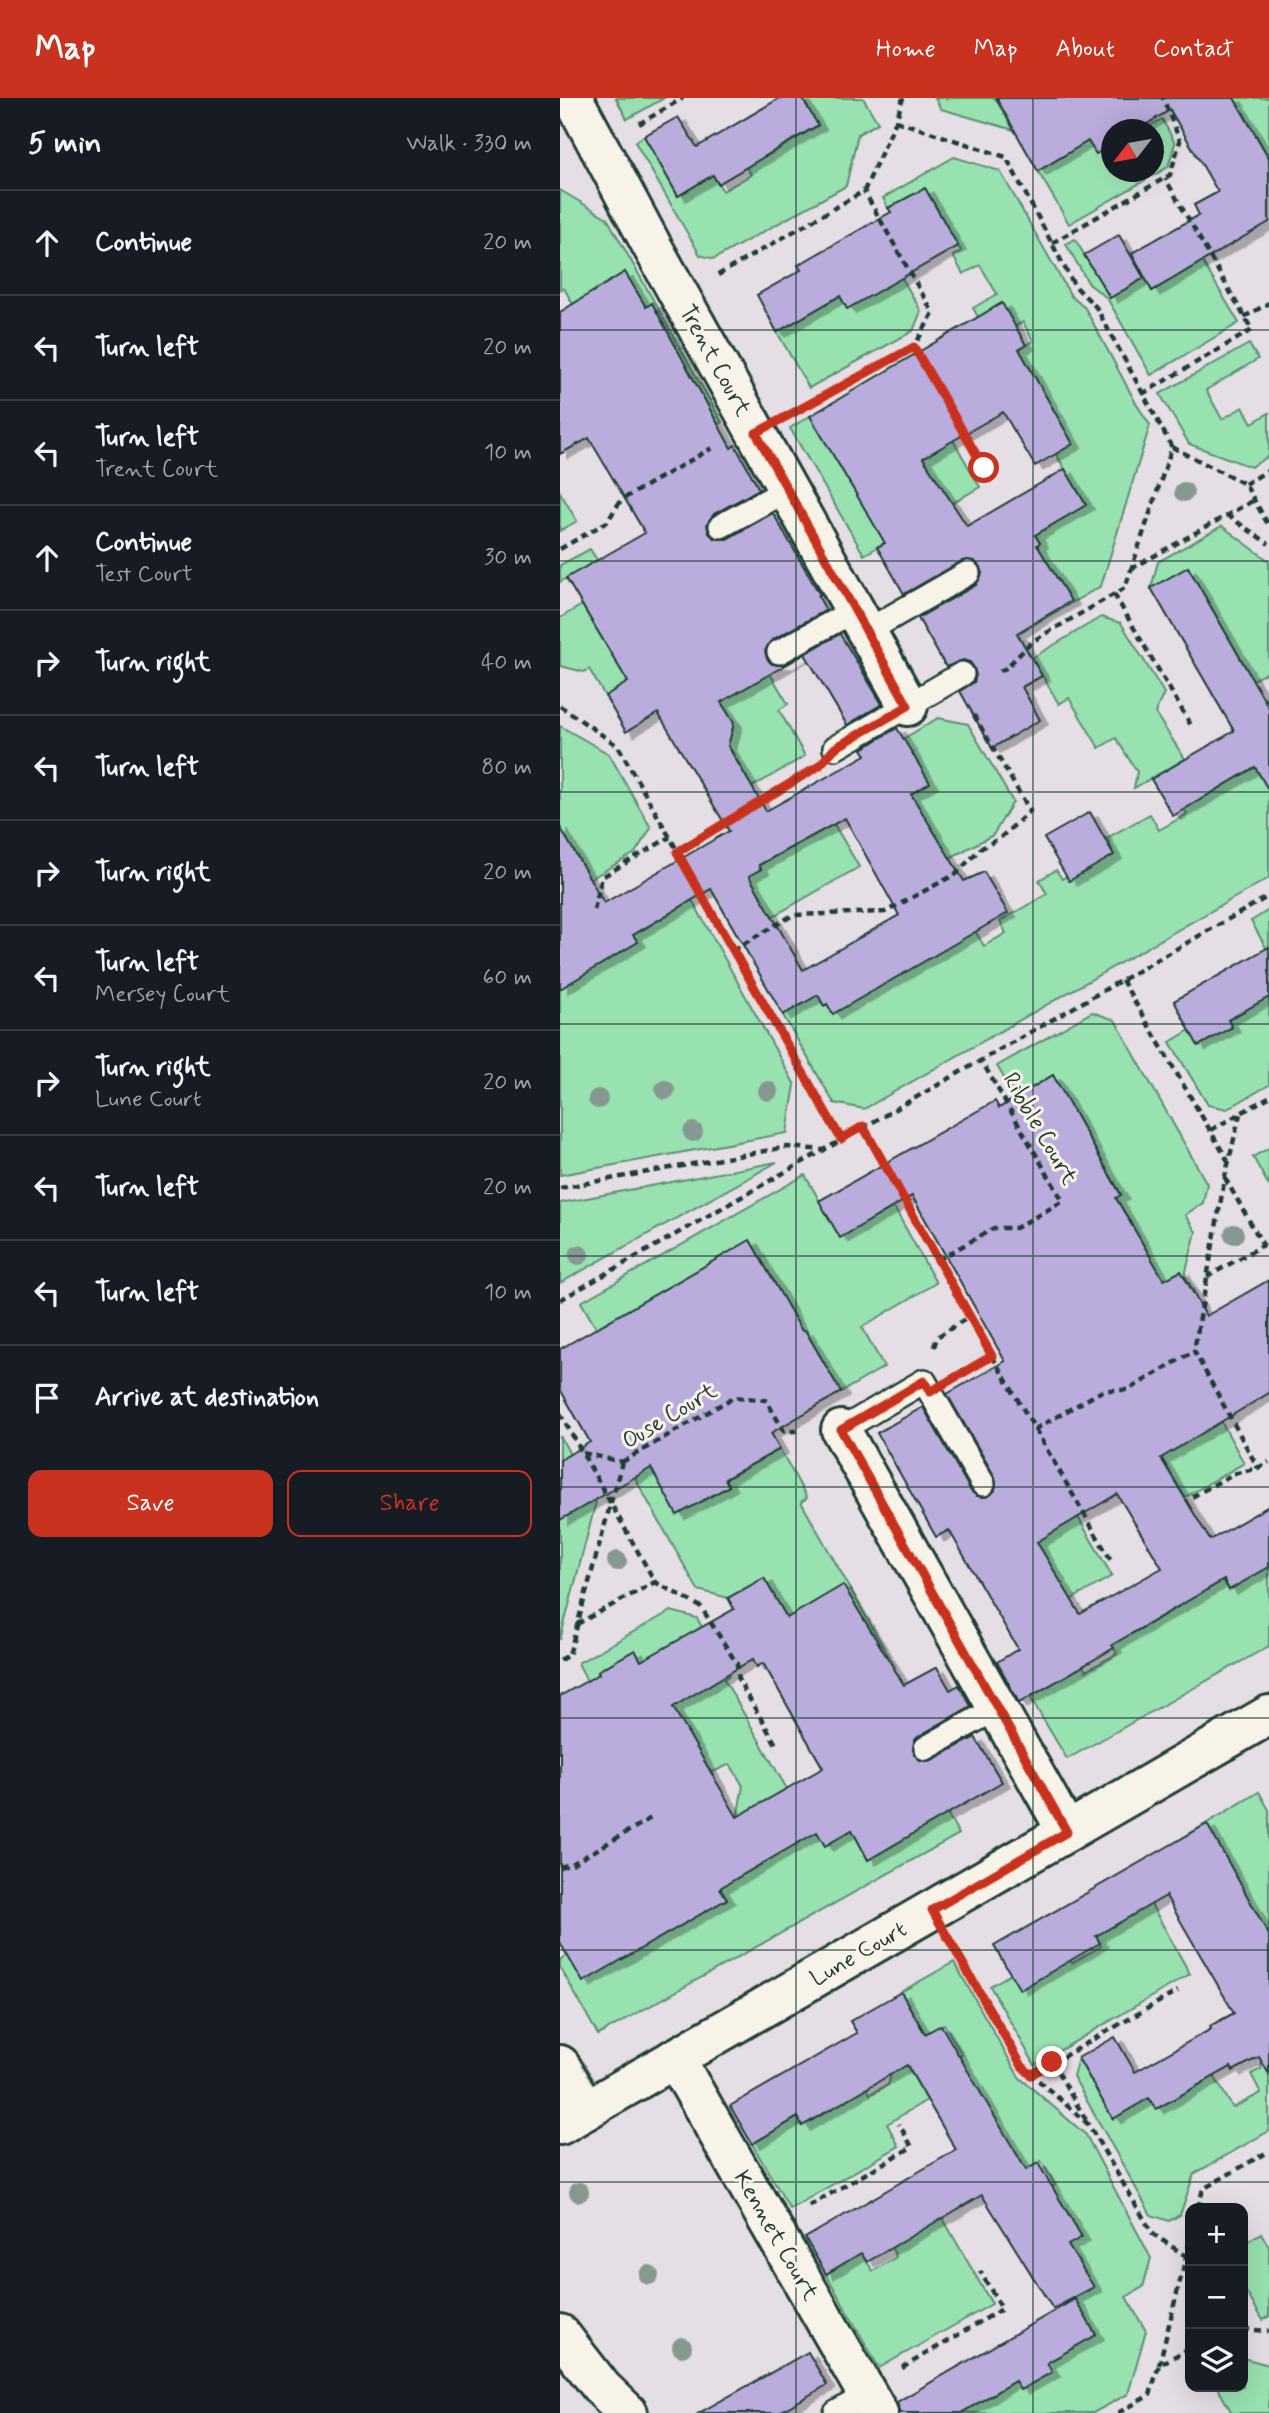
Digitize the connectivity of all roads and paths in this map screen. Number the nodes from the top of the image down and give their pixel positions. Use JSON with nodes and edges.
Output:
{"nodes":[{"id":1,"x":903,"y":98,"type":"edge"},
{"id":2,"x":1163,"y":98,"type":"edge"},
{"id":3,"x":573,"y":121,"type":"edge"},
{"id":4,"x":896,"y":121,"type":"junction"},
{"id":5,"x":1165,"y":178,"type":"junction"},
{"id":6,"x":864,"y":191,"type":"junction"},
{"id":7,"x":1052,"y":243,"type":"junction"},
{"id":8,"x":680,"y":297,"type":"junction"},
{"id":9,"x":1269,"y":303,"type":"edge"},
{"id":10,"x":1244,"y":317,"type":"junction"},
{"id":11,"x":914,"y":347,"type":"junction"},
{"id":12,"x":1142,"y":394,"type":"junction"},
{"id":13,"x":754,"y":429,"type":"junction"},
{"id":14,"x":1172,"y":447,"type":"junction"},
{"id":15,"x":984,"y":468,"type":"dead end"},
{"id":16,"x":1269,"y":470,"type":"edge"},
{"id":17,"x":1245,"y":485,"type":"junction"},
{"id":18,"x":794,"y":500,"type":"junction"},
{"id":19,"x":1254,"y":500,"type":"junction"},
{"id":20,"x":1227,"y":515,"type":"junction"},
{"id":21,"x":722,"y":526,"type":"dead end"},
{"id":22,"x":1269,"y":526,"type":"edge"},
{"id":23,"x":1269,"y":544,"type":"edge"},
{"id":24,"x":560,"y":549,"type":"edge"},
{"id":25,"x":1130,"y":570,"type":"junction"},
{"id":26,"x":968,"y":573,"type":"dead end"},
{"id":27,"x":1114,"y":594,"type":"junction"},
{"id":28,"x":861,"y":620,"type":"junction"},
{"id":29,"x":779,"y":652,"type":"dead end"},
{"id":30,"x":958,"y":677,"type":"junction"},
{"id":31,"x":1269,"y":693,"type":"edge"},
{"id":32,"x":1267,"y":701,"type":"dead end"},
{"id":33,"x":560,"y":706,"type":"edge"},
{"id":34,"x":908,"y":706,"type":"junction"},
{"id":35,"x":1192,"y":727,"type":"dead end"},
{"id":36,"x":835,"y":748,"type":"joint"},
{"id":37,"x":670,"y":837,"type":"junction"},
{"id":38,"x":677,"y":852,"type":"junction"},
{"id":39,"x":1269,"y":896,"type":"edge"},
{"id":40,"x":594,"y":910,"type":"dead end"},
{"id":41,"x":733,"y":950,"type":"junction"},
{"id":42,"x":1122,"y":980,"type":"junction"},
{"id":43,"x":981,"y":1060,"type":"junction"},
{"id":44,"x":1269,"y":1097,"type":"edge"},
{"id":45,"x":1240,"y":1114,"type":"junction"},
{"id":46,"x":863,"y":1126,"type":"junction"},
{"id":47,"x":1211,"y":1130,"type":"junction"},
{"id":48,"x":841,"y":1139,"type":"junction"},
{"id":49,"x":824,"y":1150,"type":"junction"},
{"id":50,"x":1229,"y":1161,"type":"junction"},
{"id":51,"x":1225,"y":1177,"type":"junction"},
{"id":52,"x":560,"y":1188,"type":"edge"},
{"id":53,"x":1266,"y":1246,"type":"edge"},
{"id":54,"x":938,"y":1260,"type":"junction"},
{"id":55,"x":1207,"y":1277,"type":"junction"},
{"id":56,"x":560,"y":1300,"type":"edge"},
{"id":57,"x":1194,"y":1351,"type":"junction"},
{"id":58,"x":992,"y":1356,"type":"junction"},
{"id":59,"x":930,"y":1392,"type":"junction"},
{"id":60,"x":560,"y":1413,"type":"edge"},
{"id":61,"x":1035,"y":1429,"type":"junction"},
{"id":62,"x":841,"y":1430,"type":"junction"},
{"id":63,"x":583,"y":1453,"type":"junction"},
{"id":64,"x":622,"y":1462,"type":"junction"},
{"id":65,"x":1269,"y":1462,"type":"edge"},
{"id":66,"x":1258,"y":1468,"type":"junction"},
{"id":67,"x":983,"y":1484,"type":"dead end"},
{"id":68,"x":1192,"y":1497,"type":"dead end"},
{"id":69,"x":611,"y":1504,"type":"junction"},
{"id":70,"x":1113,"y":1564,"type":"dead end"},
{"id":71,"x":655,"y":1582,"type":"junction"},
{"id":72,"x":577,"y":1624,"type":"junction"},
{"id":73,"x":560,"y":1660,"type":"edge"},
{"id":74,"x":997,"y":1708,"type":"junction"},
{"id":75,"x":1267,"y":1720,"type":"edge"},
{"id":76,"x":778,"y":1746,"type":"dead end"},
{"id":77,"x":926,"y":1748,"type":"dead end"},
{"id":78,"x":650,"y":1818,"type":"dead end"},
{"id":79,"x":1067,"y":1832,"type":"junction"},
{"id":80,"x":560,"y":1867,"type":"edge"},
{"id":81,"x":932,"y":1910,"type":"junction"},
{"id":82,"x":1178,"y":1991,"type":"dead end"},
{"id":83,"x":676,"y":2058,"type":"junction"},
{"id":84,"x":1052,"y":2062,"type":"junction"},
{"id":85,"x":560,"y":2065,"type":"edge"},
{"id":86,"x":1031,"y":2075,"type":"junction"},
{"id":87,"x":573,"y":2117,"type":"edge"},
{"id":88,"x":899,"y":2123,"type":"dead end"},
{"id":89,"x":1088,"y":2124,"type":"junction"},
{"id":90,"x":1269,"y":2151,"type":"edge"},
{"id":91,"x":1199,"y":2203,"type":"edge"},
{"id":92,"x":772,"y":2227,"type":"junction"},
{"id":93,"x":1185,"y":2255,"type":"edge"},
{"id":94,"x":1185,"y":2260,"type":"edge"},
{"id":95,"x":980,"y":2271,"type":"dead end"},
{"id":96,"x":1248,"y":2329,"type":"edge"},
{"id":97,"x":1269,"y":2331,"type":"edge"},
{"id":98,"x":560,"y":2334,"type":"edge"},
{"id":99,"x":1185,"y":2351,"type":"edge"},
{"id":100,"x":1159,"y":2365,"type":"junction"},
{"id":101,"x":862,"y":2403,"type":"edge"},
{"id":102,"x":628,"y":2413,"type":"edge"},
{"id":103,"x":1118,"y":2413,"type":"edge"}],
"edges":[{"from":1,"to":4,"type":"path"},
{"from":2,"to":5,"type":"path"},
{"from":3,"to":8,"type":"street","name":"Trent Court"},
{"from":4,"to":6,"type":"path"},
{"from":4,"to":7,"type":"path"},
{"from":5,"to":7,"type":"path"},
{"from":5,"to":10,"type":"path"},
{"from":6,"to":8,"type":"path"},
{"from":6,"to":11,"type":"path"},
{"from":7,"to":12,"type":"path"},
{"from":8,"to":13,"type":"street","name":"Trent Court"},
{"from":9,"to":10,"type":"path"},
{"from":10,"to":12,"type":"path"},
{"from":11,"to":13,"type":"path"},
{"from":11,"to":15,"type":"path"},
{"from":12,"to":14,"type":"path"},
{"from":13,"to":18,"type":"street","name":"Trent Court"},
{"from":13,"to":24,"type":"path"},
{"from":14,"to":17,"type":"path"},
{"from":14,"to":25,"type":"path"},
{"from":16,"to":17,"type":"path"},
{"from":17,"to":19,"type":"path"},
{"from":18,"to":21,"type":"lane"},
{"from":18,"to":28,"type":"street","name":"Trent Court"},
{"from":19,"to":20,"type":"path"},
{"from":19,"to":22,"type":"path"},
{"from":20,"to":23,"type":"path"},
{"from":20,"to":25,"type":"path"},
{"from":25,"to":27,"type":"path"},
{"from":26,"to":28,"type":"lane"},
{"from":27,"to":30,"type":"path"},
{"from":27,"to":35,"type":"path"},
{"from":28,"to":29,"type":"lane"},
{"from":28,"to":34,"type":"street","name":"Trent Court"},
{"from":30,"to":34,"type":"lane"},
{"from":30,"to":41,"type":"path"},
{"from":31,"to":32,"type":"path"},
{"from":33,"to":37,"type":"path"},
{"from":34,"to":36,"type":"lane"},
{"from":36,"to":38,"type":"path"},
{"from":37,"to":38,"type":"path"},
{"from":37,"to":40,"type":"path"},
{"from":38,"to":41,"type":"path"},
{"from":39,"to":42,"type":"path"},
{"from":41,"to":48,"type":"path"},
{"from":42,"to":43,"type":"path"},
{"from":42,"to":47,"type":"path"},
{"from":43,"to":46,"type":"path"},
{"from":43,"to":54,"type":"path","name":"Ribble Court"},
{"from":44,"to":45,"type":"path"},
{"from":45,"to":47,"type":"path"},
{"from":45,"to":50,"type":"path"},
{"from":46,"to":48,"type":"path"},
{"from":46,"to":54,"type":"path"},
{"from":47,"to":50,"type":"path"},
{"from":48,"to":49,"type":"path"},
{"from":49,"to":52,"type":"path"},
{"from":49,"to":56,"type":"path"},
{"from":50,"to":51,"type":"path"},
{"from":51,"to":53,"type":"path"},
{"from":51,"to":55,"type":"path"},
{"from":53,"to":55,"type":"path"},
{"from":54,"to":58,"type":"path"},
{"from":55,"to":57,"type":"path"},
{"from":57,"to":61,"type":"path"},
{"from":57,"to":66,"type":"path"},
{"from":58,"to":59,"type":"path"},
{"from":58,"to":61,"type":"path"},
{"from":59,"to":62,"type":"lane"},
{"from":59,"to":67,"type":"lane"},
{"from":60,"to":63,"type":"path"},
{"from":61,"to":70,"type":"path"},
{"from":62,"to":64,"type":"path","name":"Ouse Court"},
{"from":62,"to":74,"type":"street"},
{"from":63,"to":64,"type":"path"},
{"from":63,"to":69,"type":"path"},
{"from":64,"to":69,"type":"path"},
{"from":65,"to":66,"type":"path"},
{"from":66,"to":68,"type":"path"},
{"from":69,"to":71,"type":"path"},
{"from":69,"to":72,"type":"path"},
{"from":71,"to":72,"type":"path"},
{"from":71,"to":76,"type":"path"},
{"from":72,"to":73,"type":"path"},
{"from":74,"to":77,"type":"lane"},
{"from":74,"to":79,"type":"street"},
{"from":75,"to":79,"type":"street","name":"Lune Court"},
{"from":78,"to":80,"type":"path"},
{"from":79,"to":81,"type":"street","name":"Lune Court"},
{"from":81,"to":83,"type":"street","name":"Lune Court"},
{"from":81,"to":86,"type":"path"},
{"from":82,"to":84,"type":"path"},
{"from":83,"to":87,"type":"street","name":"Lune Court"},
{"from":83,"to":92,"type":"street","name":"Kennet Court"},
{"from":84,"to":86,"type":"path"},
{"from":84,"to":89,"type":"path"},
{"from":85,"to":87,"type":"street"},
{"from":86,"to":89,"type":"path"},
{"from":88,"to":92,"type":"path"},
{"from":89,"to":93,"type":"path"},
{"from":90,"to":91,"type":"path"},
{"from":92,"to":101,"type":"street","name":"Kennet Court"},
{"from":94,"to":100,"type":"path"},
{"from":95,"to":101,"type":"path"},
{"from":96,"to":97,"type":"path"},
{"from":98,"to":102,"type":"street"},
{"from":99,"to":100,"type":"path"},
{"from":100,"to":103,"type":"path"}]}
